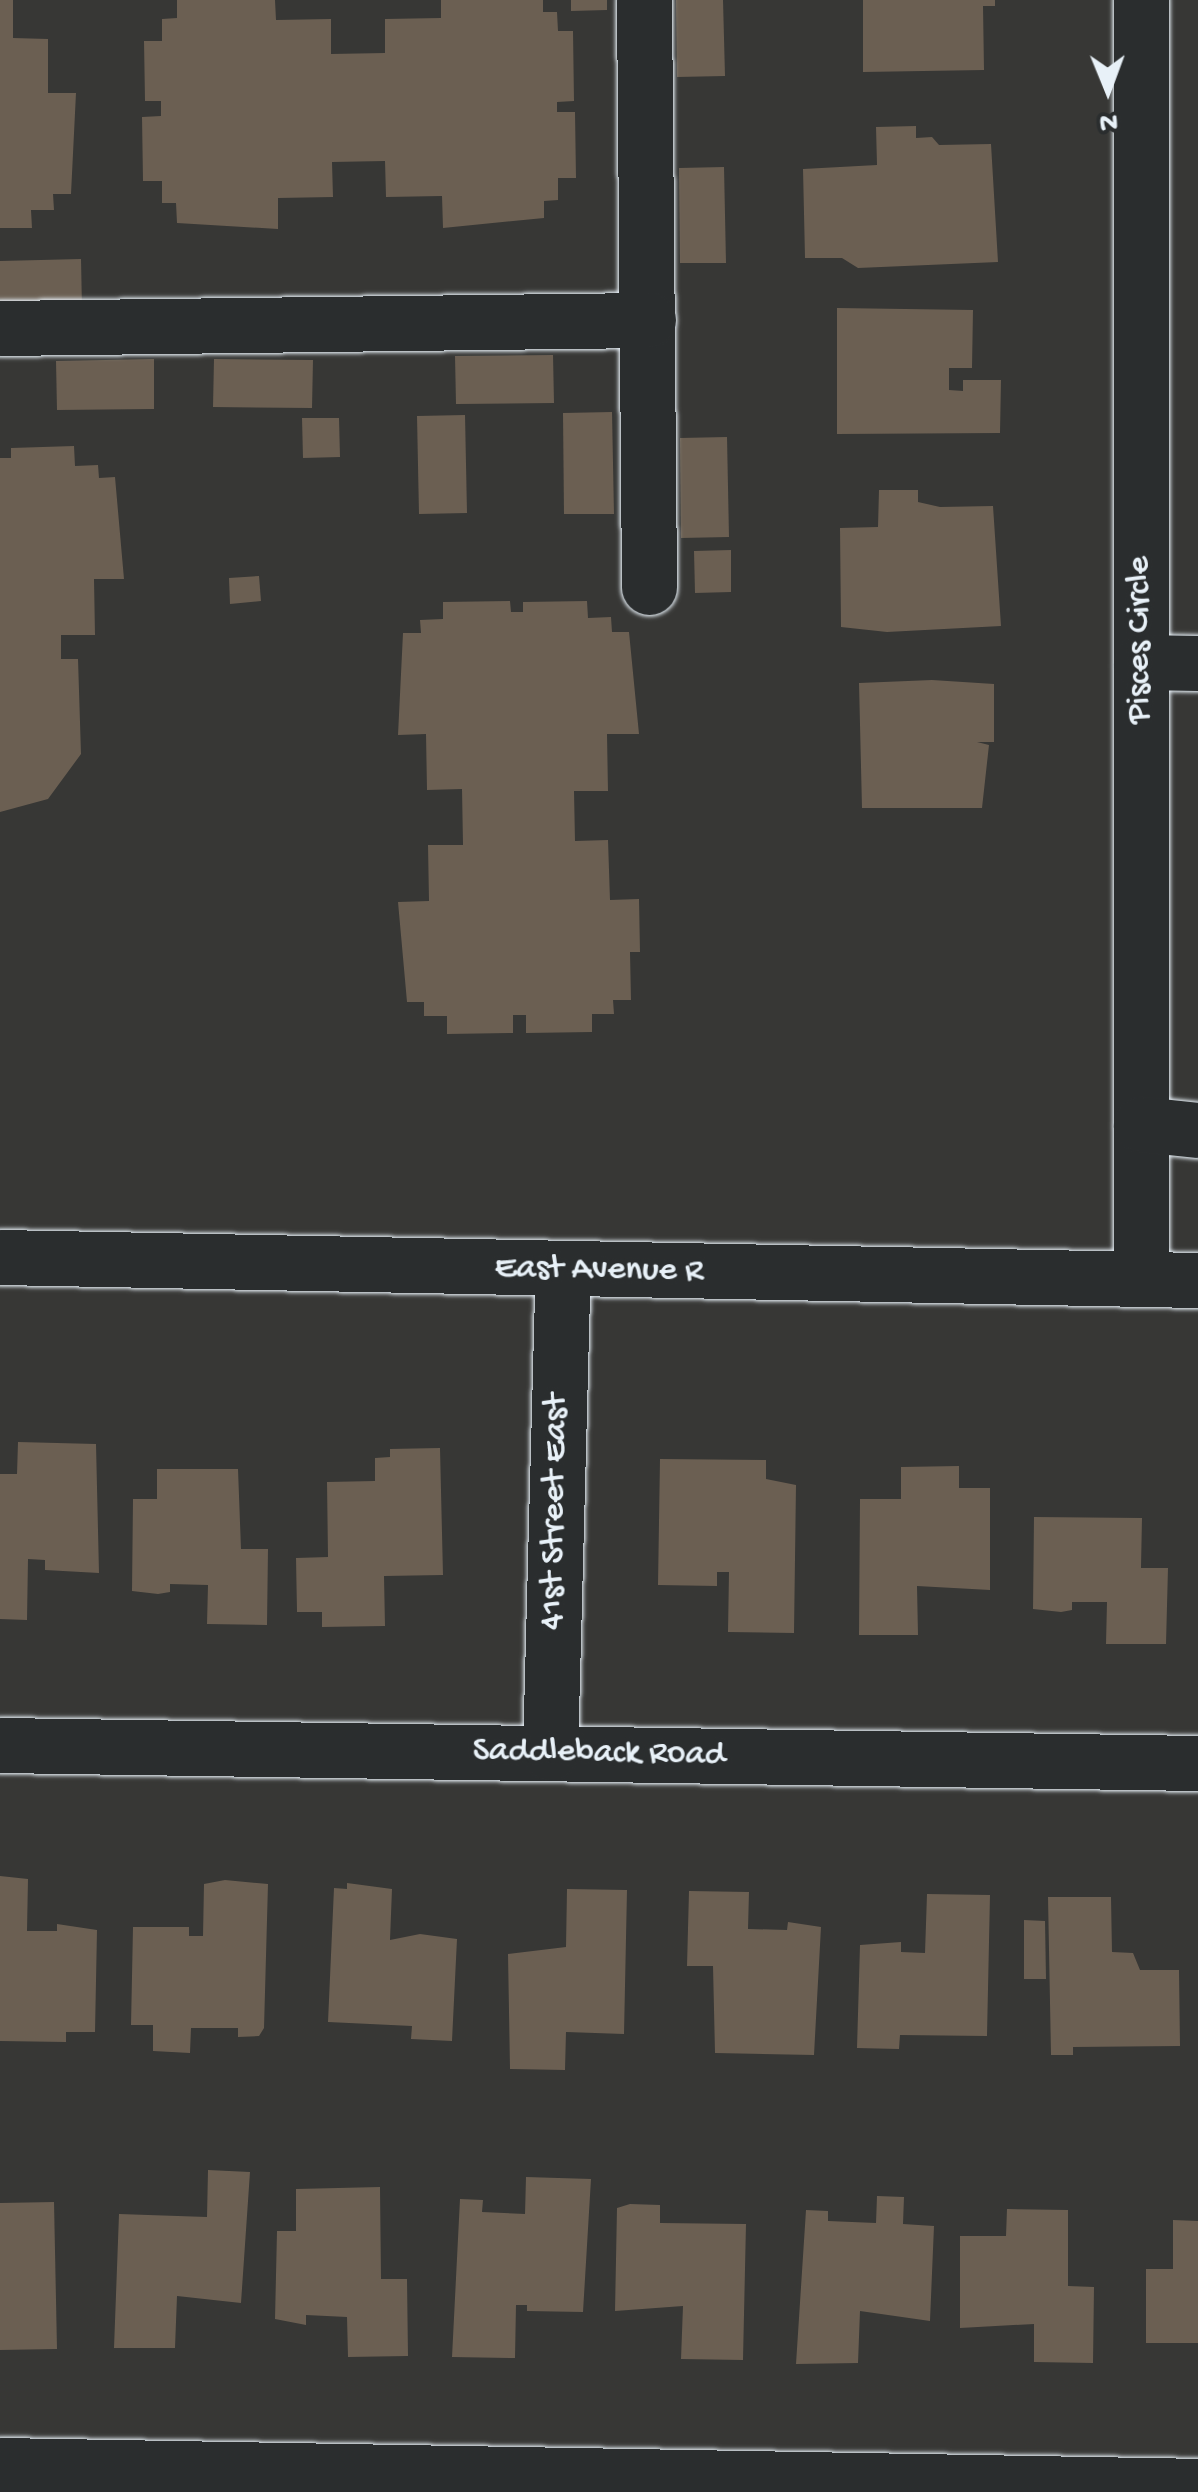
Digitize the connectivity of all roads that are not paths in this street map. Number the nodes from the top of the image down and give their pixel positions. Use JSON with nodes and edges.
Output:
{"nodes":[{"id":1,"x":644,"y":0,"type":"edge"},
{"id":2,"x":1141,"y":0,"type":"edge"},
{"id":3,"x":648,"y":320,"type":"junction"},
{"id":4,"x":0,"y":328,"type":"edge"},
{"id":5,"x":649,"y":587,"type":"dead end"},
{"id":6,"x":1141,"y":662,"type":"junction"},
{"id":7,"x":1198,"y":663,"type":"edge"},
{"id":8,"x":1141,"y":1124,"type":"junction"},
{"id":9,"x":1198,"y":1130,"type":"edge"},
{"id":10,"x":0,"y":1257,"type":"edge"},
{"id":11,"x":562,"y":1271,"type":"junction"},
{"id":12,"x":1141,"y":1280,"type":"junction"},
{"id":13,"x":1198,"y":1280,"type":"edge"},
{"id":14,"x":0,"y":1745,"type":"edge"},
{"id":15,"x":550,"y":1753,"type":"junction"},
{"id":16,"x":1198,"y":1763,"type":"edge"},
{"id":17,"x":0,"y":2464,"type":"edge"},
{"id":18,"x":1198,"y":2486,"type":"edge"}],
"edges":[{"from":1,"to":3,"type":"street"},
{"from":2,"to":6,"type":"street","name":"Pisces Circle"},
{"from":3,"to":4,"type":"street"},
{"from":3,"to":5,"type":"street"},
{"from":6,"to":7,"type":"street"},
{"from":6,"to":8,"type":"street","name":"Pisces Circle"},
{"from":8,"to":9,"type":"street"},
{"from":8,"to":12,"type":"street","name":"Pisces Circle"},
{"from":10,"to":11,"type":"street","name":"East Avenue R"},
{"from":11,"to":12,"type":"street","name":"East Avenue R"},
{"from":11,"to":15,"type":"street","name":"41st Street East"},
{"from":12,"to":13,"type":"street","name":"East Avenue R"},
{"from":14,"to":15,"type":"street","name":"Saddleback Road"},
{"from":15,"to":16,"type":"street","name":"Saddleback Road"},
{"from":17,"to":18,"type":"street"}]}
